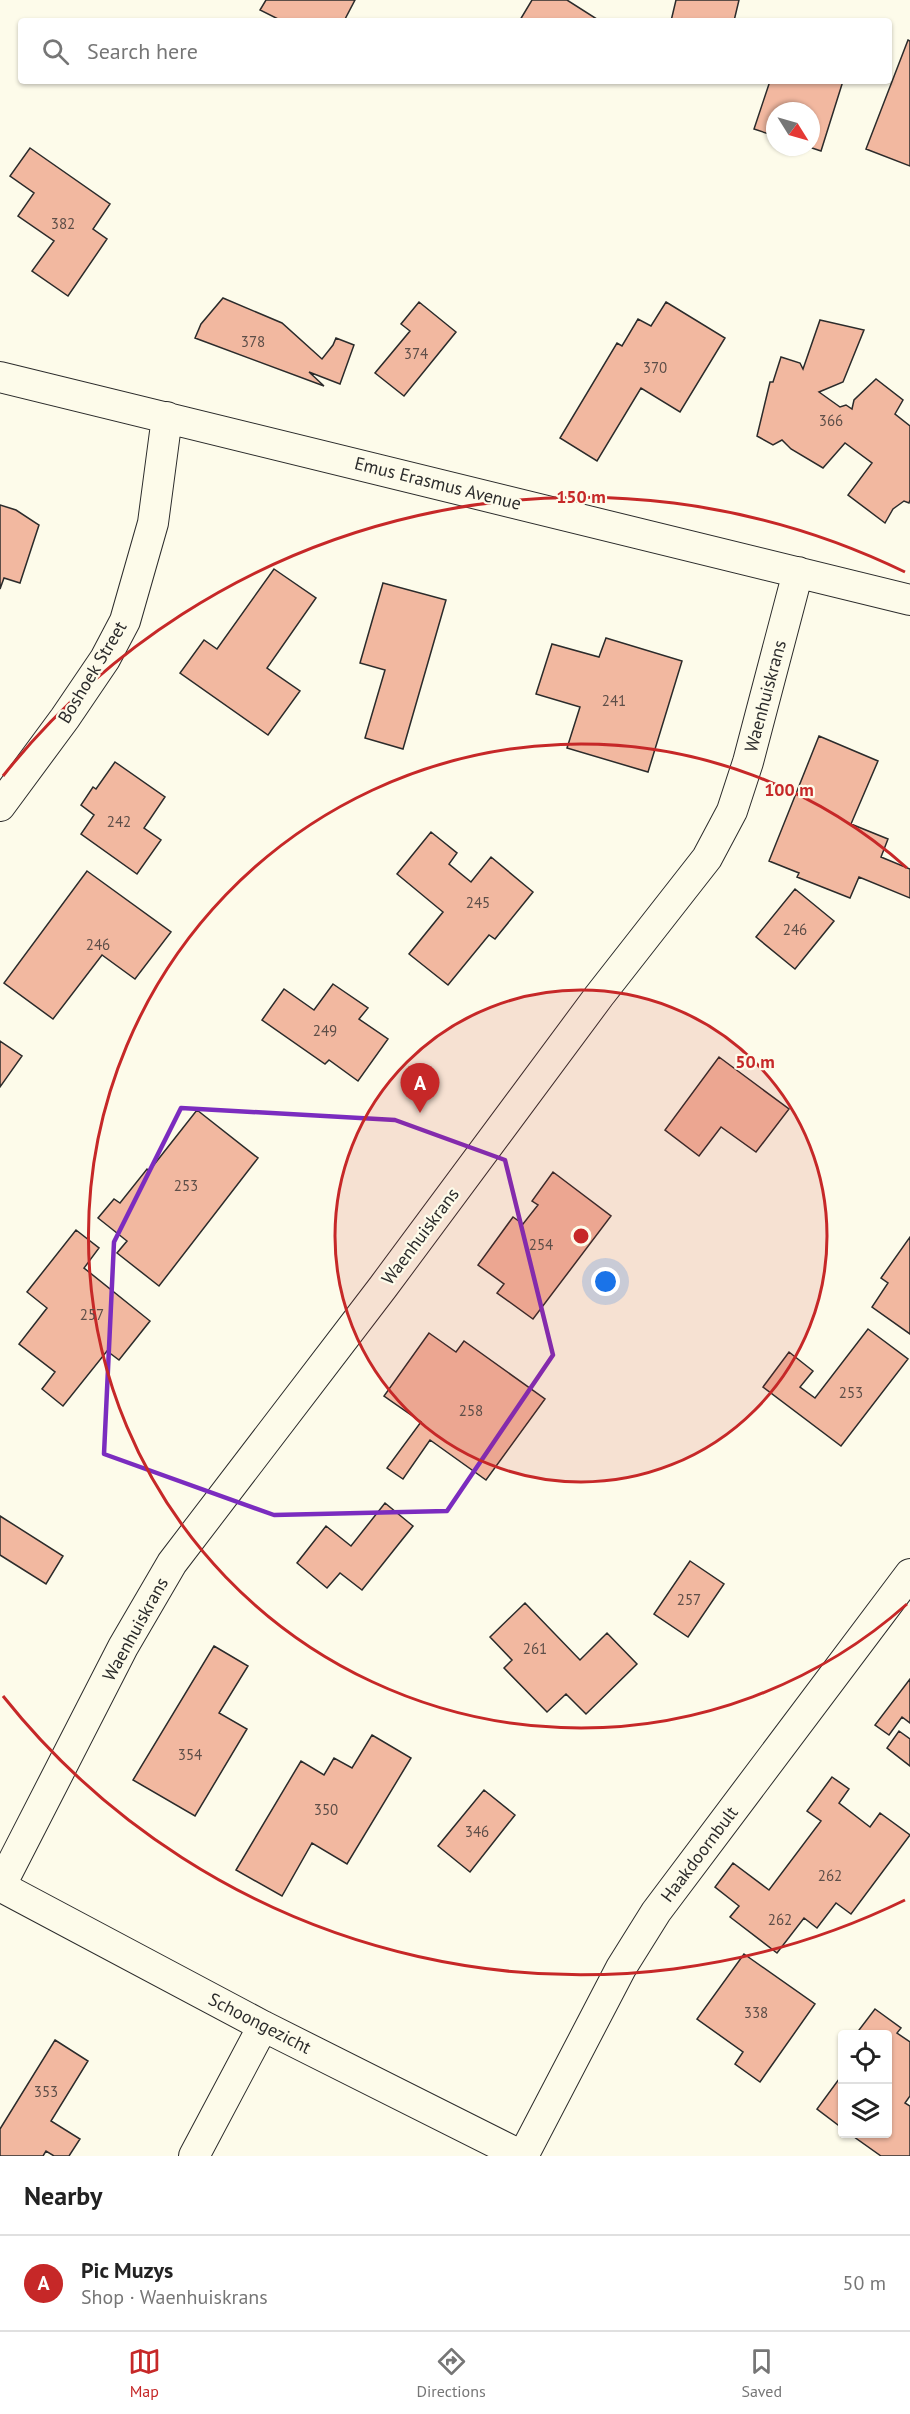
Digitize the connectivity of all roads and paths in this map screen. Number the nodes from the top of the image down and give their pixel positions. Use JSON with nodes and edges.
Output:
{"nodes":[{"id":1,"x":0,"y":376,"type":"edge"},
{"id":2,"x":167,"y":417,"type":"junction"},
{"id":3,"x":798,"y":572,"type":"junction"},
{"id":4,"x":910,"y":600,"type":"edge"},
{"id":5,"x":0,"y":806,"type":"edge"},
{"id":6,"x":910,"y":1574,"type":"edge"},
{"id":7,"x":0,"y":1886,"type":"edge"},
{"id":8,"x":263,"y":2026,"type":"junction"},
{"id":9,"x":195,"y":2156,"type":"edge"},
{"id":10,"x":522,"y":2156,"type":"edge"}],
"edges":[{"from":1,"to":2,"type":"street","name":"Emus Erasmus Avenue"},
{"from":2,"to":3,"type":"street","name":"Emus Erasmus Avenue"},
{"from":2,"to":5,"type":"street","name":"Boshoek Street"},
{"from":3,"to":4,"type":"street","name":"Emus Erasmus Avenue"},
{"from":3,"to":7,"type":"street","name":"Waenhuiskrans"},
{"from":6,"to":10,"type":"street","name":"Haakdoornbult"},
{"from":7,"to":8,"type":"street","name":"Schoongezicht"},
{"from":8,"to":9,"type":"street"},
{"from":8,"to":10,"type":"street","name":"Schoongezicht"}]}
